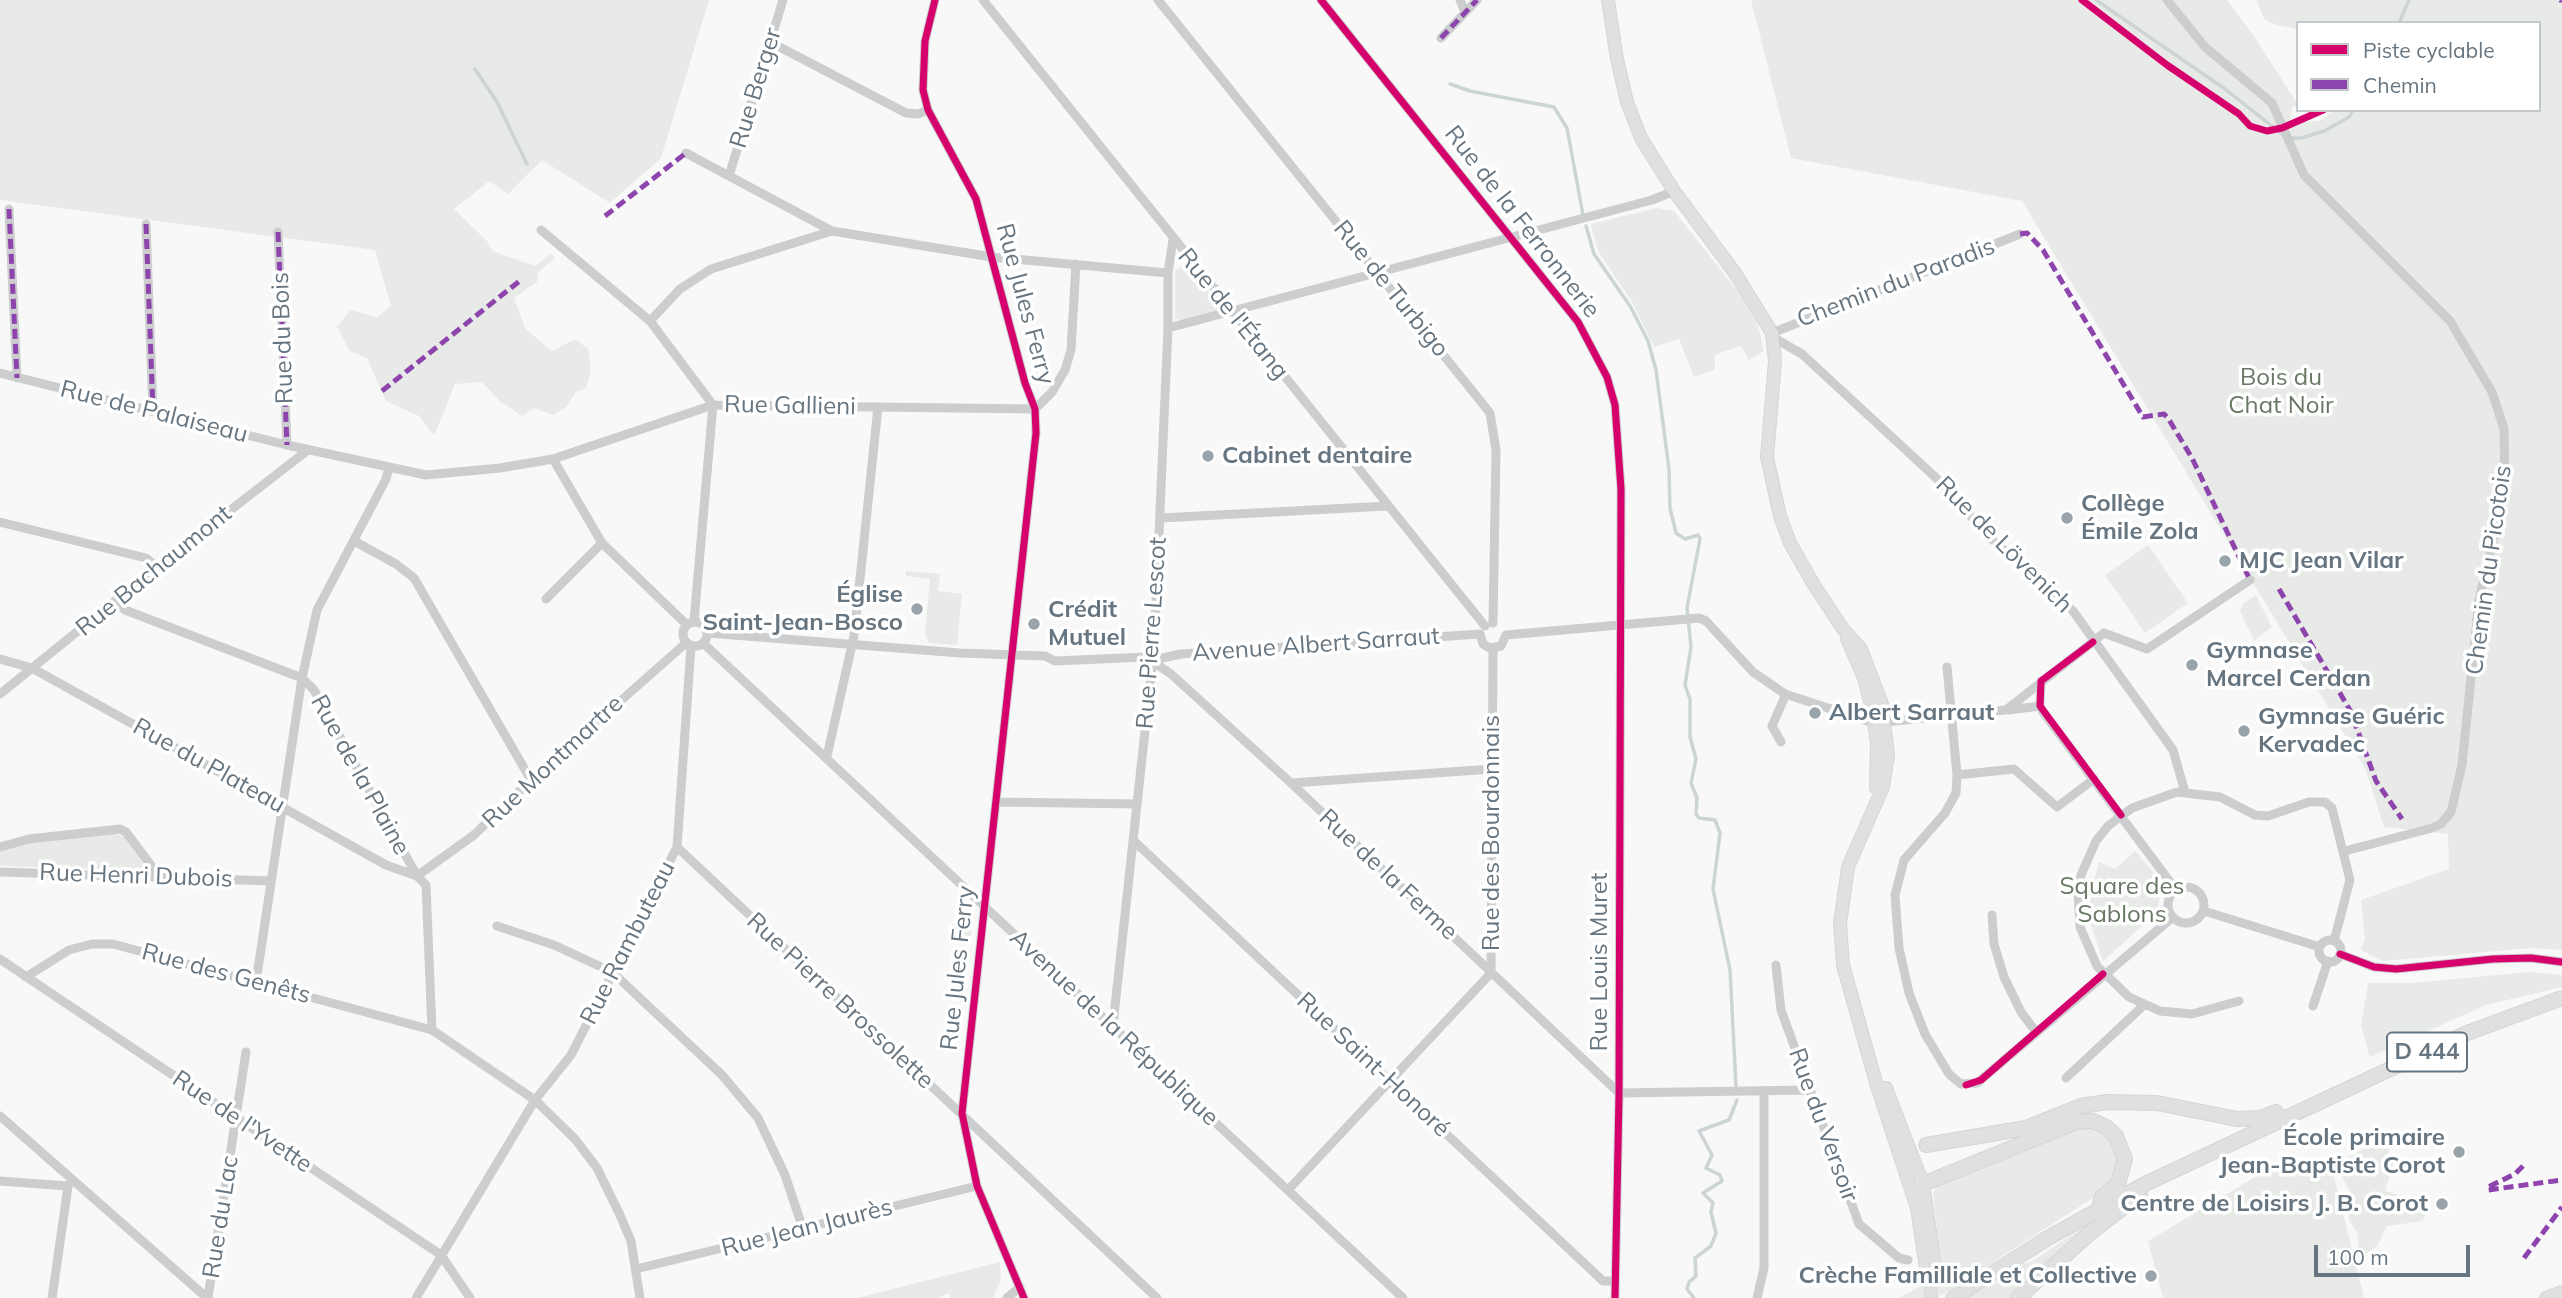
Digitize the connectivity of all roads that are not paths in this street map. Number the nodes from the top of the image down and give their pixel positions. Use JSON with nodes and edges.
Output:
{"nodes":[{"id":1,"x":783,"y":0,"type":"edge"},
{"id":2,"x":935,"y":0,"type":"edge"},
{"id":3,"x":983,"y":0,"type":"edge"},
{"id":4,"x":1158,"y":0,"type":"edge"},
{"id":5,"x":1321,"y":0,"type":"edge"},
{"id":6,"x":1460,"y":0,"type":"edge"},
{"id":7,"x":1477,"y":0,"type":"edge"},
{"id":8,"x":1608,"y":0,"type":"edge"},
{"id":9,"x":2168,"y":0,"type":"edge"},
{"id":10,"x":1465,"y":12,"type":"junction"},
{"id":11,"x":1441,"y":38,"type":"dead end"},
{"id":12,"x":770,"y":42,"type":"junction"},
{"id":13,"x":928,"y":110,"type":"junction"},
{"id":14,"x":685,"y":153,"type":"dead end"},
{"id":15,"x":729,"y":176,"type":"junction"},
{"id":16,"x":1674,"y":191,"type":"junction"},
{"id":17,"x":9,"y":209,"type":"dead end"},
{"id":18,"x":146,"y":224,"type":"dead end"},
{"id":19,"x":541,"y":230,"type":"dead end"},
{"id":20,"x":832,"y":231,"type":"junction"},
{"id":21,"x":278,"y":232,"type":"dead end"},
{"id":22,"x":2020,"y":234,"type":"dead end"},
{"id":23,"x":1511,"y":237,"type":"junction"},
{"id":24,"x":1173,"y":240,"type":"junction"},
{"id":25,"x":992,"y":257,"type":"junction"},
{"id":26,"x":1076,"y":264,"type":"junction"},
{"id":27,"x":1379,"y":273,"type":"junction"},
{"id":28,"x":1167,"y":274,"type":"junction"},
{"id":29,"x":1231,"y":311,"type":"junction"},
{"id":30,"x":650,"y":321,"type":"junction"},
{"id":31,"x":1168,"y":328,"type":"junction"},
{"id":32,"x":1773,"y":335,"type":"junction"},
{"id":33,"x":0,"y":373,"type":"edge"},
{"id":34,"x":18,"y":378,"type":"junction"},
{"id":35,"x":713,"y":405,"type":"junction"},
{"id":36,"x":878,"y":407,"type":"junction"},
{"id":37,"x":1035,"y":409,"type":"junction"},
{"id":38,"x":153,"y":411,"type":"junction"},
{"id":39,"x":287,"y":445,"type":"junction"},
{"id":40,"x":308,"y":450,"type":"junction"},
{"id":41,"x":553,"y":459,"type":"junction"},
{"id":42,"x":389,"y":468,"type":"junction"},
{"id":43,"x":1388,"y":506,"type":"junction"},
{"id":44,"x":1161,"y":518,"type":"junction"},
{"id":45,"x":0,"y":522,"type":"edge"},
{"id":46,"x":354,"y":541,"type":"junction"},
{"id":47,"x":602,"y":543,"type":"junction"},
{"id":48,"x":157,"y":567,"type":"junction"},
{"id":49,"x":2250,"y":580,"type":"dead end"},
{"id":50,"x":546,"y":599,"type":"dead end"},
{"id":51,"x":115,"y":602,"type":"junction"},
{"id":52,"x":690,"y":623,"type":"junction"},
{"id":53,"x":1621,"y":625,"type":"junction"},
{"id":54,"x":1486,"y":628,"type":"junction"},
{"id":55,"x":708,"y":633,"type":"junction"},
{"id":56,"x":1506,"y":635,"type":"junction"},
{"id":57,"x":2093,"y":642,"type":"junction"},
{"id":58,"x":703,"y":643,"type":"junction"},
{"id":59,"x":689,"y":644,"type":"junction"},
{"id":60,"x":852,"y":645,"type":"junction"},
{"id":61,"x":1493,"y":648,"type":"junction"},
{"id":62,"x":1011,"y":656,"type":"junction"},
{"id":63,"x":0,"y":659,"type":"edge"},
{"id":64,"x":1153,"y":660,"type":"junction"},
{"id":65,"x":1947,"y":667,"type":"dead end"},
{"id":66,"x":32,"y":668,"type":"junction"},
{"id":67,"x":302,"y":678,"type":"junction"},
{"id":68,"x":2041,"y":681,"type":"junction"},
{"id":69,"x":0,"y":694,"type":"edge"},
{"id":70,"x":1786,"y":694,"type":"junction"},
{"id":71,"x":2040,"y":706,"type":"junction"},
{"id":72,"x":2006,"y":710,"type":"junction"},
{"id":73,"x":1951,"y":715,"type":"junction"},
{"id":74,"x":1880,"y":722,"type":"junction"},
{"id":75,"x":1781,"y":742,"type":"dead end"},
{"id":76,"x":827,"y":756,"type":"junction"},
{"id":77,"x":1493,"y":769,"type":"junction"},
{"id":78,"x":1957,"y":775,"type":"junction"},
{"id":79,"x":2094,"y":779,"type":"junction"},
{"id":80,"x":531,"y":780,"type":"junction"},
{"id":81,"x":1291,"y":783,"type":"junction"},
{"id":82,"x":2185,"y":792,"type":"junction"},
{"id":83,"x":996,"y":802,"type":"junction"},
{"id":84,"x":1138,"y":804,"type":"junction"},
{"id":85,"x":283,"y":807,"type":"junction"},
{"id":86,"x":2121,"y":815,"type":"junction"},
{"id":87,"x":1134,"y":841,"type":"junction"},
{"id":88,"x":0,"y":847,"type":"edge"},
{"id":89,"x":677,"y":847,"type":"junction"},
{"id":90,"x":2345,"y":851,"type":"junction"},
{"id":91,"x":0,"y":872,"type":"edge"},
{"id":92,"x":159,"y":876,"type":"junction"},
{"id":93,"x":417,"y":876,"type":"junction"},
{"id":94,"x":271,"y":881,"type":"junction"},
{"id":95,"x":2176,"y":890,"type":"junction"},
{"id":96,"x":984,"y":905,"type":"junction"},
{"id":97,"x":2204,"y":911,"type":"junction"},
{"id":98,"x":1992,"y":915,"type":"dead end"},
{"id":99,"x":2173,"y":917,"type":"junction"},
{"id":100,"x":497,"y":926,"type":"dead end"},
{"id":101,"x":2334,"y":941,"type":"junction"},
{"id":102,"x":2320,"y":947,"type":"junction"},
{"id":103,"x":2340,"y":954,"type":"junction"},
{"id":104,"x":0,"y":960,"type":"edge"},
{"id":105,"x":2328,"y":961,"type":"junction"},
{"id":106,"x":2562,"y":962,"type":"edge"},
{"id":107,"x":1776,"y":965,"type":"dead end"},
{"id":108,"x":612,"y":972,"type":"junction"},
{"id":109,"x":1491,"y":973,"type":"junction"},
{"id":110,"x":2103,"y":975,"type":"junction"},
{"id":111,"x":26,"y":976,"type":"junction"},
{"id":112,"x":256,"y":982,"type":"junction"},
{"id":113,"x":2562,"y":998,"type":"edge"},
{"id":114,"x":2239,"y":1001,"type":"dead end"},
{"id":115,"x":2144,"y":1005,"type":"junction"},
{"id":116,"x":2313,"y":1006,"type":"dead end"},
{"id":117,"x":1113,"y":1025,"type":"junction"},
{"id":118,"x":432,"y":1030,"type":"junction"},
{"id":119,"x":2036,"y":1032,"type":"junction"},
{"id":120,"x":1862,"y":1033,"type":"junction"},
{"id":121,"x":246,"y":1052,"type":"dead end"},
{"id":122,"x":2066,"y":1078,"type":"dead end"},
{"id":123,"x":1391,"y":1082,"type":"junction"},
{"id":124,"x":1810,"y":1090,"type":"junction"},
{"id":125,"x":1764,"y":1092,"type":"junction"},
{"id":126,"x":1619,"y":1093,"type":"junction"},
{"id":127,"x":1891,"y":1098,"type":"junction"},
{"id":128,"x":535,"y":1100,"type":"junction"},
{"id":129,"x":962,"y":1113,"type":"junction"},
{"id":130,"x":2295,"y":1113,"type":"junction"},
{"id":131,"x":0,"y":1116,"type":"edge"},
{"id":132,"x":237,"y":1119,"type":"junction"},
{"id":133,"x":1926,"y":1145,"type":"junction"},
{"id":134,"x":1914,"y":1156,"type":"junction"},
{"id":135,"x":1906,"y":1173,"type":"junction"},
{"id":136,"x":0,"y":1181,"type":"edge"},
{"id":137,"x":70,"y":1183,"type":"junction"},
{"id":138,"x":1923,"y":1184,"type":"junction"},
{"id":139,"x":2145,"y":1184,"type":"junction"},
{"id":140,"x":977,"y":1186,"type":"junction"},
{"id":141,"x":1288,"y":1190,"type":"junction"},
{"id":142,"x":2098,"y":1209,"type":"junction"},
{"id":143,"x":803,"y":1228,"type":"junction"},
{"id":144,"x":441,"y":1255,"type":"junction"},
{"id":145,"x":1908,"y":1260,"type":"dead end"},
{"id":146,"x":636,"y":1269,"type":"junction"},
{"id":147,"x":1931,"y":1280,"type":"junction"},
{"id":148,"x":1615,"y":1281,"type":"junction"},
{"id":149,"x":1020,"y":1287,"type":"junction"},
{"id":150,"x":2562,"y":1292,"type":"edge"},
{"id":151,"x":52,"y":1298,"type":"edge"},
{"id":152,"x":208,"y":1298,"type":"edge"},
{"id":153,"x":416,"y":1298,"type":"edge"},
{"id":154,"x":470,"y":1298,"type":"edge"},
{"id":155,"x":640,"y":1298,"type":"edge"},
{"id":156,"x":1007,"y":1298,"type":"edge"},
{"id":157,"x":1024,"y":1298,"type":"edge"},
{"id":158,"x":1157,"y":1298,"type":"edge"},
{"id":159,"x":1402,"y":1298,"type":"edge"},
{"id":160,"x":1615,"y":1298,"type":"edge"},
{"id":161,"x":1757,"y":1298,"type":"edge"},
{"id":162,"x":1931,"y":1298,"type":"edge"},
{"id":163,"x":1953,"y":1298,"type":"edge"},
{"id":164,"x":2018,"y":1298,"type":"edge"},
{"id":165,"x":2546,"y":1298,"type":"edge"}],
"edges":[{"from":1,"to":12,"type":"street","name":"Rue Berger"},
{"from":2,"to":13,"type":"street","name":"Rue Jules Ferry"},
{"from":3,"to":24,"type":"street","name":"Rue de l'Étang"},
{"from":4,"to":27,"type":"street","name":"Rue de Turbigo"},
{"from":5,"to":23,"type":"street","name":"Rue de la Ferronnerie"},
{"from":6,"to":10,"type":"street"},
{"from":7,"to":10,"type":"street"},
{"from":8,"to":16,"type":"main road"},
{"from":9,"to":90,"type":"street","name":"Chemin du Picotois"},
{"from":10,"to":11,"type":"street"},
{"from":12,"to":13,"type":"street"},
{"from":12,"to":15,"type":"street","name":"Rue Berger"},
{"from":13,"to":25,"type":"street","name":"Rue Jules Ferry"},
{"from":14,"to":15,"type":"street"},
{"from":15,"to":20,"type":"street"},
{"from":16,"to":23,"type":"street"},
{"from":16,"to":32,"type":"main road"},
{"from":17,"to":34,"type":"street"},
{"from":18,"to":38,"type":"street"},
{"from":19,"to":30,"type":"street"},
{"from":20,"to":25,"type":"street"},
{"from":20,"to":30,"type":"street"},
{"from":21,"to":39,"type":"street","name":"Rue du Bois"},
{"from":22,"to":32,"type":"street","name":"Chemin du Paradis"},
{"from":23,"to":27,"type":"street"},
{"from":23,"to":53,"type":"street","name":"Rue de la Ferronnerie"},
{"from":24,"to":28,"type":"street","name":"Rue Pierre Lescot"},
{"from":24,"to":29,"type":"street","name":"Rue de l'Étang"},
{"from":25,"to":26,"type":"street"},
{"from":25,"to":37,"type":"street","name":"Rue Jules Ferry"},
{"from":26,"to":28,"type":"street"},
{"from":26,"to":37,"type":"street"},
{"from":27,"to":29,"type":"street"},
{"from":27,"to":54,"type":"street","name":"Rue de Turbigo"},
{"from":28,"to":31,"type":"street","name":"Rue Pierre Lescot"},
{"from":29,"to":31,"type":"street"},
{"from":29,"to":43,"type":"street","name":"Rue de l'Étang"},
{"from":30,"to":35,"type":"street"},
{"from":31,"to":44,"type":"street","name":"Rue Pierre Lescot"},
{"from":32,"to":57,"type":"street","name":"Rue de Lövenich"},
{"from":32,"to":74,"type":"main road"},
{"from":33,"to":34,"type":"street","name":"Rue de Palaiseau"},
{"from":34,"to":38,"type":"street","name":"Rue de Palaiseau"},
{"from":35,"to":36,"type":"street","name":"Rue Gallieni"},
{"from":35,"to":41,"type":"street","name":"Rue Gallieni"},
{"from":35,"to":52,"type":"street"},
{"from":36,"to":37,"type":"street","name":"Rue Gallieni"},
{"from":36,"to":60,"type":"street"},
{"from":37,"to":62,"type":"street","name":"Rue Jules Ferry"},
{"from":38,"to":39,"type":"street","name":"Rue de Palaiseau"},
{"from":39,"to":40,"type":"street","name":"Rue de Palaiseau"},
{"from":40,"to":42,"type":"street","name":"Rue de Palaiseau"},
{"from":40,"to":48,"type":"street","name":"Rue Bachaumont"},
{"from":41,"to":42,"type":"street","name":"Rue Gallieni"},
{"from":41,"to":47,"type":"street"},
{"from":42,"to":46,"type":"street"},
{"from":43,"to":44,"type":"street"},
{"from":43,"to":54,"type":"street","name":"Rue de l'Étang"},
{"from":44,"to":64,"type":"street","name":"Rue Pierre Lescot"},
{"from":45,"to":48,"type":"street"},
{"from":46,"to":67,"type":"street"},
{"from":46,"to":80,"type":"street"},
{"from":47,"to":50,"type":"street"},
{"from":47,"to":52,"type":"street"},
{"from":48,"to":51,"type":"street","name":"Rue Bachaumont"},
{"from":49,"to":57,"type":"street"},
{"from":51,"to":66,"type":"street","name":"Rue Bachaumont"},
{"from":51,"to":67,"type":"street","name":"Rue de la Plaine"},
{"from":52,"to":55,"type":"street"},
{"from":52,"to":59,"type":"street"},
{"from":53,"to":56,"type":"street"},
{"from":53,"to":70,"type":"street"},
{"from":53,"to":126,"type":"street","name":"Rue Louis Muret"},
{"from":54,"to":56,"type":"street"},
{"from":54,"to":61,"type":"street"},
{"from":54,"to":64,"type":"street","name":"Avenue Albert Sarraut"},
{"from":55,"to":58,"type":"street"},
{"from":55,"to":60,"type":"street"},
{"from":56,"to":61,"type":"street"},
{"from":57,"to":68,"type":"street"},
{"from":57,"to":82,"type":"street","name":"Rue de Lövenich"},
{"from":58,"to":59,"type":"street"},
{"from":58,"to":76,"type":"street","name":"Avenue de la République"},
{"from":59,"to":80,"type":"street","name":"Rue Montmartre"},
{"from":59,"to":89,"type":"street","name":"Rue Rambuteau"},
{"from":60,"to":62,"type":"street"},
{"from":60,"to":76,"type":"street"},
{"from":61,"to":77,"type":"street","name":"Rue des Bourdonnais"},
{"from":62,"to":64,"type":"street","name":"Avenue Albert Sarraut"},
{"from":62,"to":83,"type":"street","name":"Rue Jules Ferry"},
{"from":63,"to":66,"type":"street","name":"Rue du Plateau"},
{"from":64,"to":81,"type":"street","name":"Rue de la Ferme"},
{"from":64,"to":84,"type":"street","name":"Rue Pierre Lescot"},
{"from":65,"to":73,"type":"street"},
{"from":66,"to":69,"type":"street","name":"Rue Bachaumont"},
{"from":66,"to":85,"type":"street","name":"Rue du Plateau"},
{"from":67,"to":85,"type":"street"},
{"from":67,"to":93,"type":"street","name":"Rue de la Plaine"},
{"from":68,"to":71,"type":"street"},
{"from":68,"to":72,"type":"street"},
{"from":70,"to":74,"type":"street"},
{"from":70,"to":75,"type":"street"},
{"from":71,"to":72,"type":"street"},
{"from":71,"to":79,"type":"street"},
{"from":72,"to":73,"type":"street"},
{"from":73,"to":74,"type":"street"},
{"from":73,"to":78,"type":"street"},
{"from":74,"to":120,"type":"main road"},
{"from":76,"to":96,"type":"street","name":"Avenue de la République"},
{"from":77,"to":81,"type":"street"},
{"from":77,"to":109,"type":"street","name":"Rue des Bourdonnais"},
{"from":78,"to":79,"type":"street"},
{"from":78,"to":119,"type":"street"},
{"from":79,"to":86,"type":"street"},
{"from":80,"to":93,"type":"street","name":"Rue Montmartre"},
{"from":81,"to":109,"type":"street","name":"Rue de la Ferme"},
{"from":82,"to":86,"type":"street"},
{"from":82,"to":90,"type":"street"},
{"from":83,"to":84,"type":"street"},
{"from":83,"to":96,"type":"street","name":"Rue Jules Ferry"},
{"from":84,"to":87,"type":"street","name":"Rue Pierre Lescot"},
{"from":85,"to":93,"type":"street","name":"Rue du Plateau"},
{"from":85,"to":94,"type":"street"},
{"from":86,"to":95,"type":"street"},
{"from":86,"to":110,"type":"street"},
{"from":87,"to":117,"type":"street","name":"Rue Pierre Lescot"},
{"from":87,"to":123,"type":"street","name":"Rue Saint-Honoré"},
{"from":88,"to":92,"type":"street"},
{"from":89,"to":108,"type":"street","name":"Rue Rambuteau"},
{"from":89,"to":129,"type":"street","name":"Rue Pierre Brossolette"},
{"from":90,"to":101,"type":"street"},
{"from":91,"to":92,"type":"street","name":"Rue Henri Dubois"},
{"from":92,"to":94,"type":"street","name":"Rue Henri Dubois"},
{"from":93,"to":118,"type":"street","name":"Rue de la Plaine"},
{"from":94,"to":112,"type":"street"},
{"from":95,"to":97,"type":"street"},
{"from":95,"to":99,"type":"street"},
{"from":96,"to":117,"type":"street","name":"Avenue de la République"},
{"from":96,"to":129,"type":"street","name":"Rue Jules Ferry"},
{"from":97,"to":99,"type":"street"},
{"from":97,"to":102,"type":"street"},
{"from":98,"to":119,"type":"street"},
{"from":99,"to":110,"type":"street"},
{"from":100,"to":108,"type":"street"},
{"from":101,"to":102,"type":"street"},
{"from":101,"to":103,"type":"street"},
{"from":102,"to":105,"type":"street"},
{"from":103,"to":105,"type":"street"},
{"from":103,"to":106,"type":"street"},
{"from":104,"to":111,"type":"street","name":"Rue de l'Yvette"},
{"from":105,"to":116,"type":"street"},
{"from":107,"to":124,"type":"street","name":"Rue du Versoir"},
{"from":108,"to":128,"type":"street","name":"Rue Rambuteau"},
{"from":108,"to":143,"type":"street"},
{"from":109,"to":123,"type":"street","name":"Rue des Bourdonnais"},
{"from":109,"to":126,"type":"street","name":"Rue de la Ferme"},
{"from":110,"to":115,"type":"street"},
{"from":110,"to":119,"type":"street"},
{"from":111,"to":112,"type":"street","name":"Rue des Genêts"},
{"from":111,"to":132,"type":"street","name":"Rue de l'Yvette"},
{"from":112,"to":118,"type":"street","name":"Rue des Genêts"},
{"from":113,"to":130,"type":"main road","number":"D 444"},
{"from":114,"to":115,"type":"street"},
{"from":115,"to":122,"type":"street"},
{"from":117,"to":141,"type":"street","name":"Avenue de la République"},
{"from":118,"to":128,"type":"street","name":"Rue des Genêts"},
{"from":120,"to":127,"type":"main road"},
{"from":120,"to":135,"type":"main road"},
{"from":121,"to":132,"type":"street","name":"Rue du Lac"},
{"from":123,"to":141,"type":"street","name":"Rue des Bourdonnais"},
{"from":123,"to":148,"type":"street","name":"Rue Saint-Honoré"},
{"from":124,"to":125,"type":"street"},
{"from":124,"to":145,"type":"street","name":"Rue du Versoir"},
{"from":125,"to":126,"type":"street"},
{"from":125,"to":161,"type":"street"},
{"from":126,"to":148,"type":"street","name":"Rue Louis Muret"},
{"from":127,"to":133,"type":"main road"},
{"from":127,"to":134,"type":"main road"},
{"from":128,"to":144,"type":"street","name":"Rue Rambuteau"},
{"from":128,"to":146,"type":"street","name":"Rue des Genêts"},
{"from":129,"to":140,"type":"street","name":"Rue Jules Ferry"},
{"from":129,"to":158,"type":"street","name":"Rue Pierre Brossolette"},
{"from":130,"to":133,"type":"main road"},
{"from":130,"to":139,"type":"main road","number":"D 444"},
{"from":131,"to":137,"type":"street"},
{"from":132,"to":144,"type":"street","name":"Rue de l'Yvette"},
{"from":132,"to":152,"type":"street","name":"Rue du Lac"},
{"from":133,"to":134,"type":"main road"},
{"from":134,"to":135,"type":"main road"},
{"from":134,"to":138,"type":"main road"},
{"from":135,"to":138,"type":"main road"},
{"from":135,"to":147,"type":"main road"},
{"from":136,"to":137,"type":"street"},
{"from":137,"to":151,"type":"street"},
{"from":137,"to":152,"type":"street"},
{"from":138,"to":142,"type":"main road"},
{"from":138,"to":147,"type":"main road"},
{"from":139,"to":142,"type":"main road","number":"D 444"},
{"from":139,"to":164,"type":"main road"},
{"from":140,"to":143,"type":"street","name":"Rue Jean Jaurès"},
{"from":140,"to":149,"type":"street","name":"Rue Jules Ferry"},
{"from":141,"to":159,"type":"street","name":"Avenue de la République"},
{"from":142,"to":163,"type":"main road","number":"D 444"},
{"from":143,"to":146,"type":"street","name":"Rue Jean Jaurès"},
{"from":144,"to":153,"type":"street","name":"Rue Rambuteau"},
{"from":144,"to":154,"type":"street","name":"Rue de l'Yvette"},
{"from":146,"to":155,"type":"street","name":"Rue des Genêts"},
{"from":147,"to":162,"type":"main road"},
{"from":148,"to":160,"type":"street","name":"Rue Louis Muret"},
{"from":149,"to":156,"type":"street"},
{"from":149,"to":157,"type":"street","name":"Rue Jules Ferry"},
{"from":150,"to":165,"type":"main road"}]}
